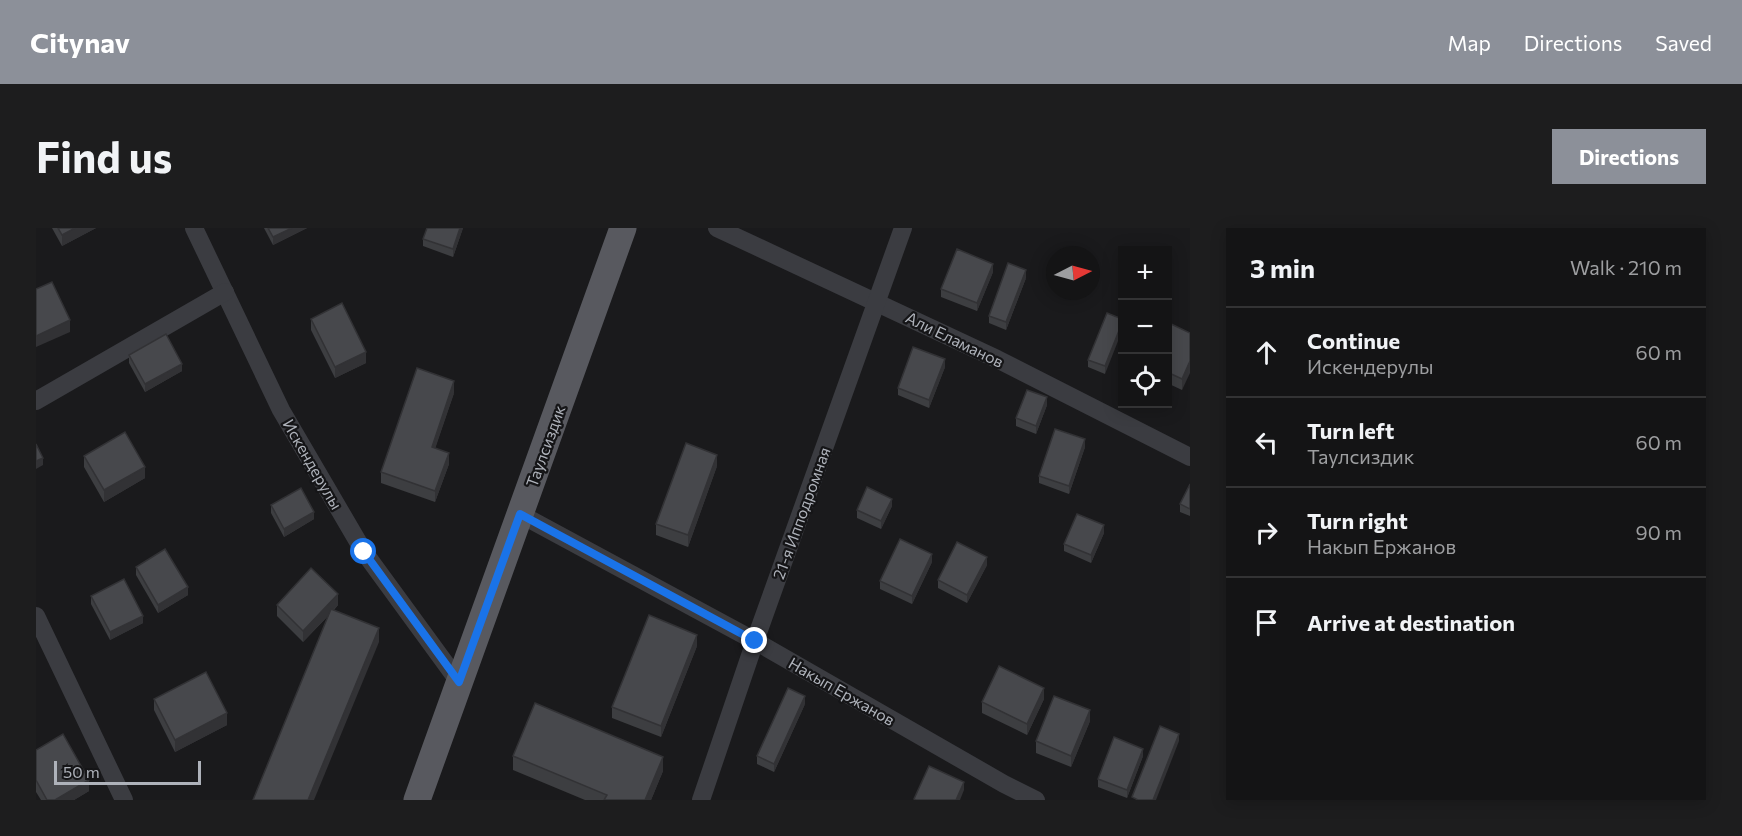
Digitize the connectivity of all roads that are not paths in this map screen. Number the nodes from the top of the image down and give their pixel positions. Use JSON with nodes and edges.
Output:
{"nodes":[{"id":1,"x":194,"y":228,"type":"edge"},
{"id":2,"x":623,"y":228,"type":"edge"},
{"id":3,"x":717,"y":228,"type":"edge"},
{"id":4,"x":903,"y":228,"type":"edge"},
{"id":5,"x":225,"y":292,"type":"junction"},
{"id":6,"x":877,"y":301,"type":"junction"},
{"id":7,"x":36,"y":401,"type":"edge"},
{"id":8,"x":1190,"y":457,"type":"edge"},
{"id":9,"x":520,"y":514,"type":"junction"},
{"id":10,"x":36,"y":616,"type":"edge"},
{"id":11,"x":755,"y":641,"type":"junction"},
{"id":12,"x":459,"y":682,"type":"junction"},
{"id":13,"x":124,"y":800,"type":"edge"},
{"id":14,"x":417,"y":800,"type":"edge"},
{"id":15,"x":701,"y":800,"type":"edge"},
{"id":16,"x":1036,"y":800,"type":"edge"}],
"edges":[{"from":1,"to":5,"type":"street","name":"Искендерулы"},
{"from":2,"to":9,"type":"main road","name":"Таулсиздик"},
{"from":3,"to":6,"type":"street","name":"Али Еламанов"},
{"from":4,"to":6,"type":"street","name":"21-я Ипподромная"},
{"from":5,"to":7,"type":"street"},
{"from":5,"to":12,"type":"street","name":"Искендерулы"},
{"from":6,"to":8,"type":"street","name":"Али Еламанов"},
{"from":6,"to":11,"type":"street","name":"21-я Ипподромная"},
{"from":9,"to":11,"type":"street","name":"Накып Ержанов"},
{"from":9,"to":12,"type":"main road","name":"Таулсиздик"},
{"from":10,"to":13,"type":"street"},
{"from":11,"to":15,"type":"street","name":"21-я Ипподромная"},
{"from":11,"to":16,"type":"street","name":"Накып Ержанов"},
{"from":12,"to":14,"type":"main road","name":"Таулсиздик"}]}
